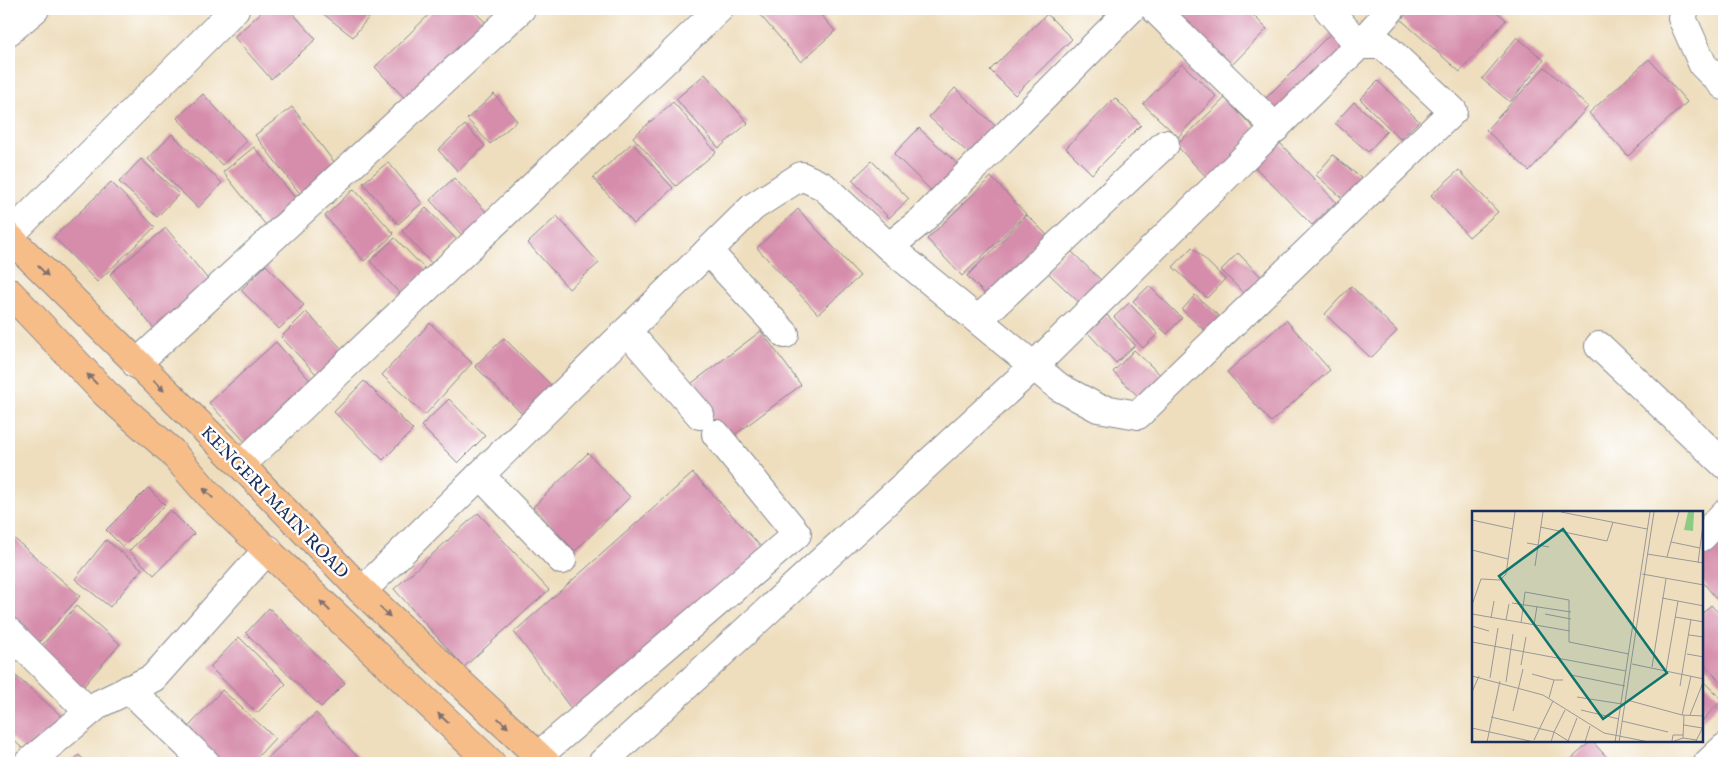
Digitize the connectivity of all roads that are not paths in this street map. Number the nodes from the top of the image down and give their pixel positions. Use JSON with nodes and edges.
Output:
{"nodes":[{"id":1,"x":35,"y":9,"type":"edge"},
{"id":2,"x":235,"y":9,"type":"edge"},
{"id":3,"x":521,"y":9,"type":"edge"},
{"id":4,"x":719,"y":9,"type":"edge"},
{"id":5,"x":1131,"y":9,"type":"edge"},
{"id":6,"x":1155,"y":9,"type":"edge"},
{"id":7,"x":1328,"y":9,"type":"edge"},
{"id":8,"x":1391,"y":9,"type":"edge"},
{"id":9,"x":1684,"y":9,"type":"edge"},
{"id":10,"x":9,"y":31,"type":"edge"},
{"id":11,"x":1359,"y":45,"type":"junction"},
{"id":12,"x":1724,"y":86,"type":"edge"},
{"id":13,"x":1276,"y":128,"type":"junction"},
{"id":14,"x":1165,"y":144,"type":"dead end"},
{"id":15,"x":9,"y":236,"type":"edge"},
{"id":16,"x":889,"y":247,"type":"junction"},
{"id":17,"x":708,"y":252,"type":"junction"},
{"id":18,"x":11,"y":298,"type":"edge"},
{"id":19,"x":978,"y":320,"type":"junction"},
{"id":20,"x":626,"y":331,"type":"junction"},
{"id":21,"x":785,"y":334,"type":"dead end"},
{"id":22,"x":1599,"y":346,"type":"dead end"},
{"id":23,"x":136,"y":364,"type":"junction"},
{"id":24,"x":1034,"y":366,"type":"junction"},
{"id":25,"x":1724,"y":464,"type":"edge"},
{"id":26,"x":241,"y":465,"type":"junction"},
{"id":27,"x":480,"y":475,"type":"junction"},
{"id":28,"x":1724,"y":514,"type":"edge"},
{"id":29,"x":1703,"y":536,"type":"edge"},
{"id":30,"x":268,"y":549,"type":"junction"},
{"id":31,"x":562,"y":560,"type":"dead end"},
{"id":32,"x":362,"y":591,"type":"junction"},
{"id":33,"x":9,"y":632,"type":"edge"},
{"id":34,"x":129,"y":689,"type":"junction"},
{"id":35,"x":89,"y":712,"type":"junction"},
{"id":36,"x":1724,"y":748,"type":"edge"},
{"id":37,"x":542,"y":760,"type":"edge"},
{"id":38,"x":28,"y":763,"type":"edge"},
{"id":39,"x":206,"y":763,"type":"edge"},
{"id":40,"x":491,"y":763,"type":"edge"},
{"id":41,"x":602,"y":763,"type":"edge"},
{"id":42,"x":1708,"y":763,"type":"edge"}],
"edges":[{"from":1,"to":10,"type":"street"},
{"from":2,"to":15,"type":"street"},
{"from":3,"to":23,"type":"street"},
{"from":4,"to":26,"type":"street"},
{"from":5,"to":16,"type":"street"},
{"from":6,"to":13,"type":"street"},
{"from":7,"to":11,"type":"street"},
{"from":8,"to":11,"type":"street"},
{"from":9,"to":12,"type":"street"},
{"from":11,"to":13,"type":"street"},
{"from":11,"to":24,"type":"street"},
{"from":13,"to":24,"type":"street"},
{"from":14,"to":19,"type":"street"},
{"from":15,"to":23,"type":"main road","name":"KENGERI MAIN ROAD","one_way":true},
{"from":16,"to":17,"type":"street"},
{"from":16,"to":19,"type":"street"},
{"from":17,"to":20,"type":"street"},
{"from":17,"to":21,"type":"street"},
{"from":30,"to":18,"type":"main road","name":"KENGERI MAIN ROAD","one_way":true},
{"from":19,"to":24,"type":"street"},
{"from":20,"to":27,"type":"street"},
{"from":20,"to":37,"type":"street"},
{"from":22,"to":25,"type":"street"},
{"from":23,"to":26,"type":"main road","name":"KENGERI MAIN ROAD","one_way":true},
{"from":24,"to":41,"type":"street"},
{"from":26,"to":32,"type":"main road","name":"KENGERI MAIN ROAD"},
{"from":27,"to":31,"type":"street"},
{"from":27,"to":32,"type":"street"},
{"from":28,"to":29,"type":"street"},
{"from":30,"to":34,"type":"street"},
{"from":40,"to":30,"type":"main road","name":"KENGERI MAIN ROAD","one_way":true},
{"from":32,"to":37,"type":"main road","name":"KENGERI MAIN ROAD","one_way":true},
{"from":33,"to":35,"type":"street"},
{"from":34,"to":35,"type":"street"},
{"from":34,"to":39,"type":"street"},
{"from":35,"to":38,"type":"street"},
{"from":36,"to":42,"type":"street"}]}
